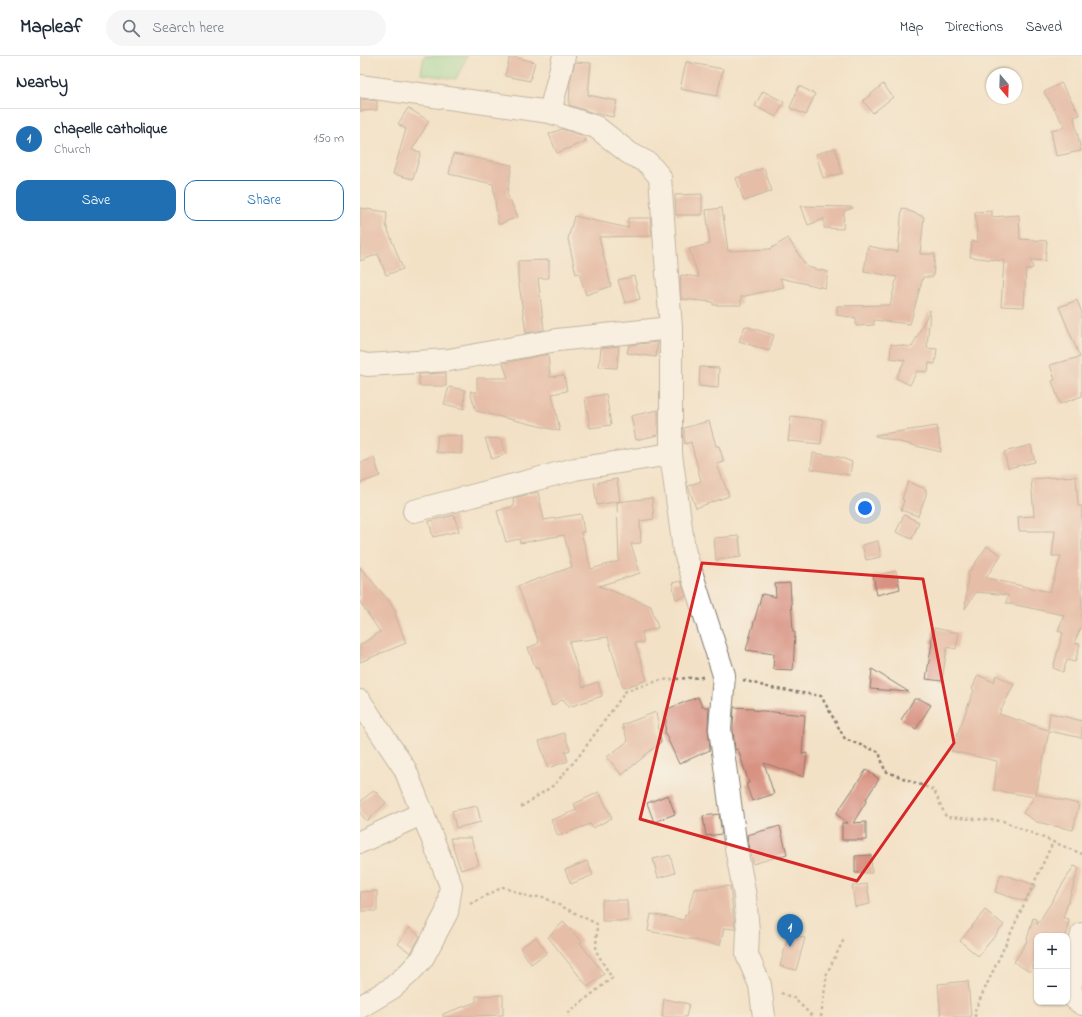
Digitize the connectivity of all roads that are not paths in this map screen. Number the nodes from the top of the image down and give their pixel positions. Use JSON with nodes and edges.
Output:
{"nodes":[{"id":1,"x":564,"y":56,"type":"edge"},
{"id":2,"x":360,"y":86,"type":"edge"},
{"id":3,"x":550,"y":112,"type":"junction"},
{"id":4,"x":671,"y":328,"type":"junction"},
{"id":5,"x":360,"y":363,"type":"edge"},
{"id":6,"x":671,"y":454,"type":"junction"},
{"id":7,"x":414,"y":510,"type":"dead end"},
{"id":8,"x":360,"y":701,"type":"edge"},
{"id":9,"x":423,"y":813,"type":"junction"},
{"id":10,"x":360,"y":842,"type":"edge"},
{"id":11,"x":1082,"y":934,"type":"edge"},
{"id":12,"x":1082,"y":1004,"type":"edge"},
{"id":13,"x":360,"y":1007,"type":"edge"},
{"id":14,"x":764,"y":1017,"type":"edge"}],
"edges":[{"from":1,"to":3,"type":"street"},
{"from":2,"to":3,"type":"street"},
{"from":3,"to":4,"type":"street"},
{"from":4,"to":5,"type":"street"},
{"from":4,"to":6,"type":"street"},
{"from":6,"to":7,"type":"street"},
{"from":6,"to":14,"type":"street"},
{"from":8,"to":9,"type":"street"},
{"from":9,"to":10,"type":"street"},
{"from":9,"to":13,"type":"street"},
{"from":11,"to":12,"type":"street"}]}
